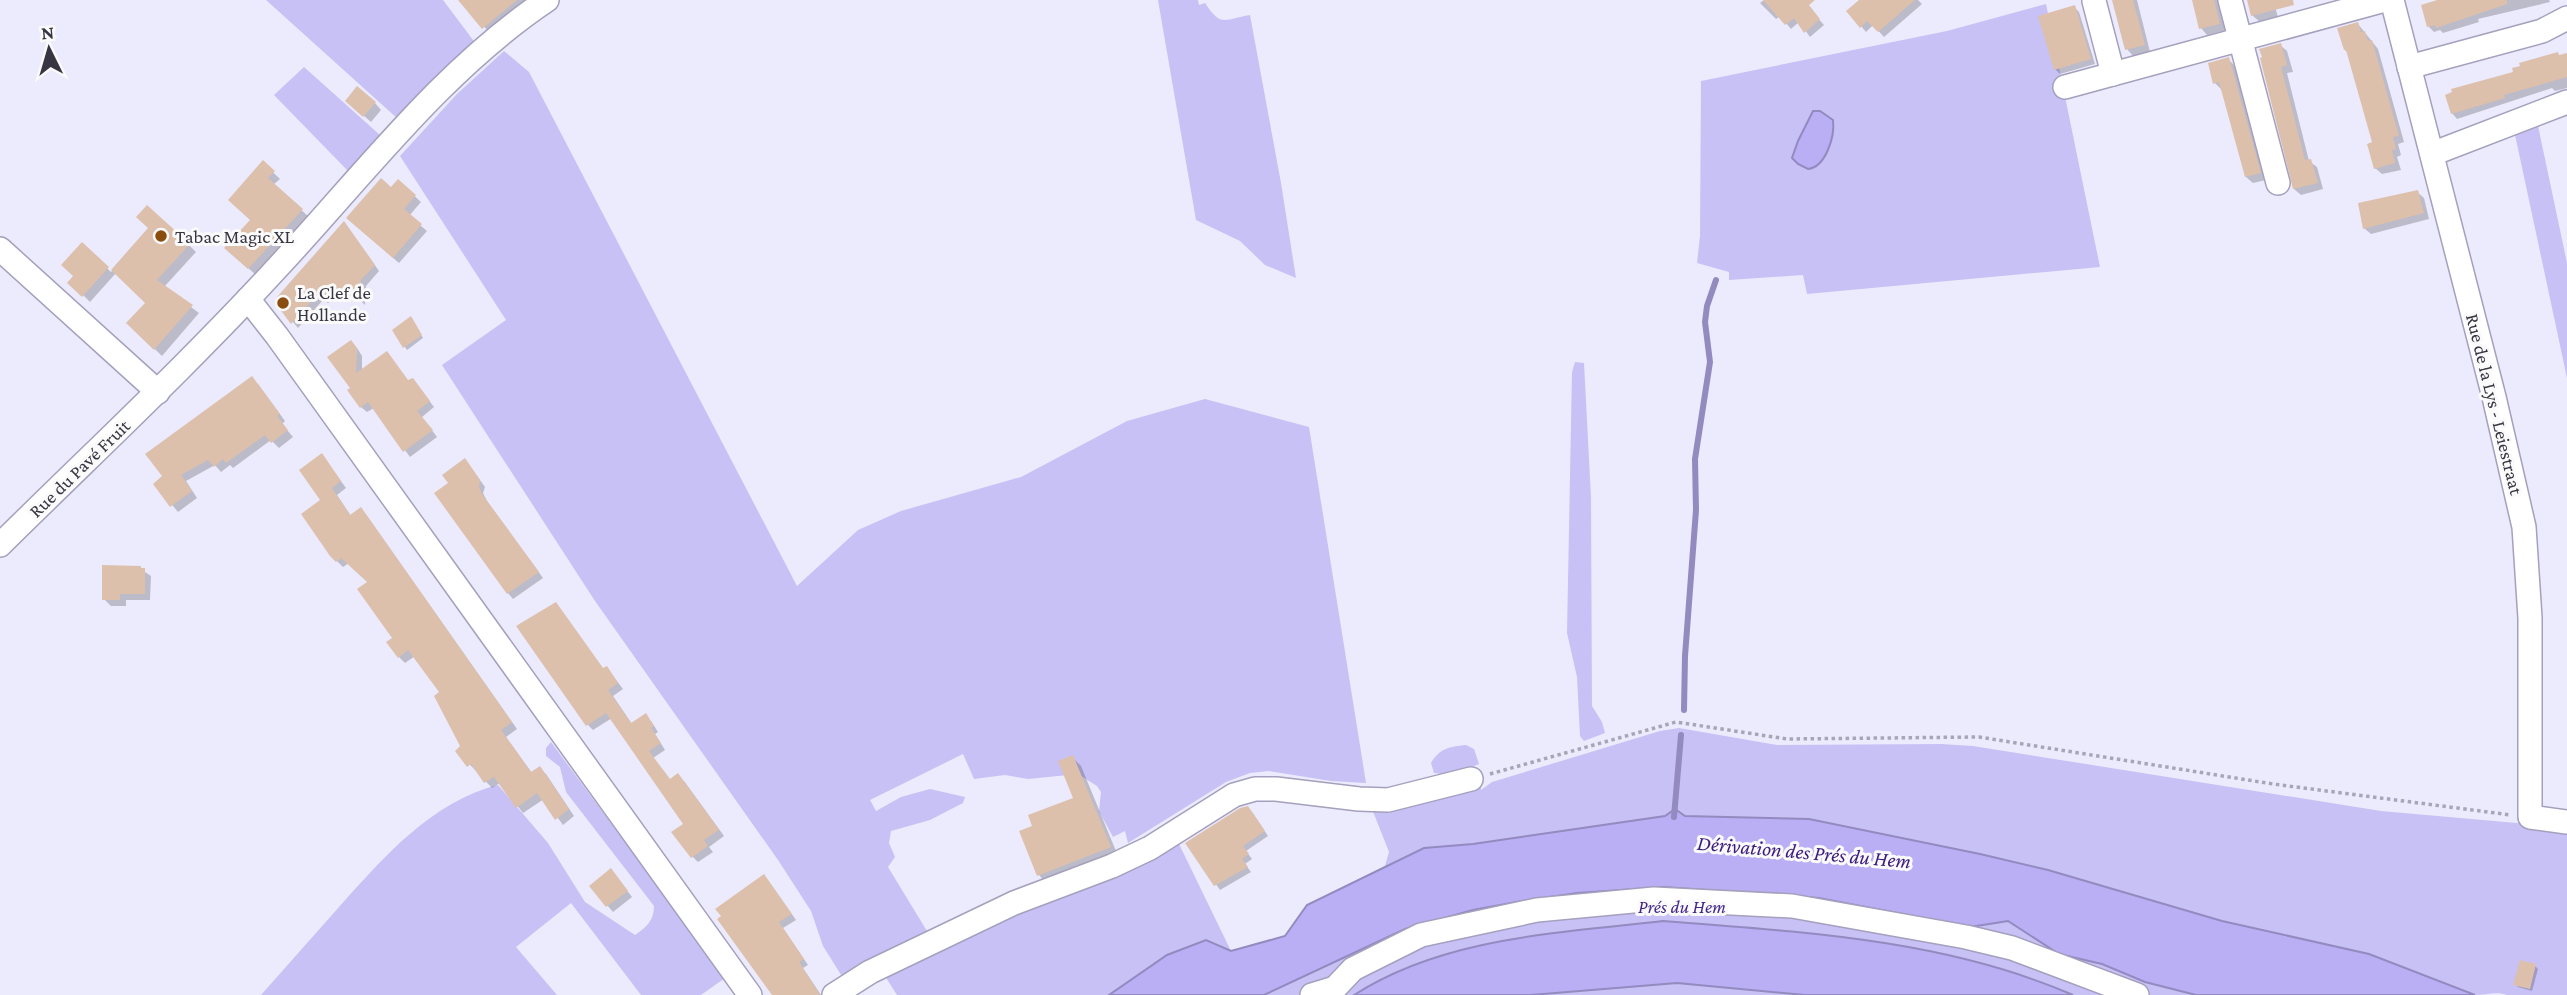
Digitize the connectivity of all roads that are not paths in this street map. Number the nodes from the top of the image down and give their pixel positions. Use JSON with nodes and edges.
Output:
{"nodes":[{"id":1,"x":547,"y":0,"type":"edge"},
{"id":2,"x":2230,"y":0,"type":"edge"},
{"id":3,"x":2385,"y":0,"type":"edge"},
{"id":4,"x":2392,"y":0,"type":"edge"},
{"id":5,"x":2094,"y":1,"type":"edge"},
{"id":6,"x":2567,"y":18,"type":"edge"},
{"id":7,"x":2240,"y":39,"type":"junction"},
{"id":8,"x":2409,"y":67,"type":"junction"},
{"id":9,"x":2113,"y":74,"type":"junction"},
{"id":10,"x":2065,"y":87,"type":"dead end"},
{"id":11,"x":2567,"y":102,"type":"edge"},
{"id":12,"x":2431,"y":154,"type":"junction"},
{"id":13,"x":2278,"y":183,"type":"dead end"},
{"id":14,"x":0,"y":249,"type":"edge"},
{"id":15,"x":248,"y":299,"type":"junction"},
{"id":16,"x":158,"y":392,"type":"junction"},
{"id":17,"x":0,"y":545,"type":"edge"},
{"id":18,"x":1471,"y":779,"type":"road end"},
{"id":19,"x":2567,"y":822,"type":"edge"},
{"id":20,"x":750,"y":995,"type":"edge"},
{"id":21,"x":834,"y":995,"type":"edge"},
{"id":22,"x":1312,"y":995,"type":"edge"},
{"id":23,"x":2137,"y":995,"type":"edge"}],
"edges":[{"from":1,"to":15,"type":"street","name":"Rue du Pavé Fruit"},
{"from":2,"to":7,"type":"street"},
{"from":3,"to":7,"type":"street"},
{"from":4,"to":8,"type":"street","name":"Rue de la Lys - Leiestraat"},
{"from":5,"to":9,"type":"street"},
{"from":6,"to":8,"type":"street"},
{"from":7,"to":9,"type":"street"},
{"from":7,"to":13,"type":"street"},
{"from":8,"to":12,"type":"street","name":"Rue de la Lys - Leiestraat"},
{"from":9,"to":10,"type":"street"},
{"from":11,"to":12,"type":"street"},
{"from":12,"to":19,"type":"street","name":"Rue de la Lys - Leiestraat"},
{"from":14,"to":16,"type":"street"},
{"from":15,"to":16,"type":"street","name":"Rue du Pavé Fruit"},
{"from":15,"to":20,"type":"street"},
{"from":16,"to":17,"type":"street","name":"Rue du Pavé Fruit"},
{"from":18,"to":21,"type":"street"},
{"from":22,"to":23,"type":"street"}]}
